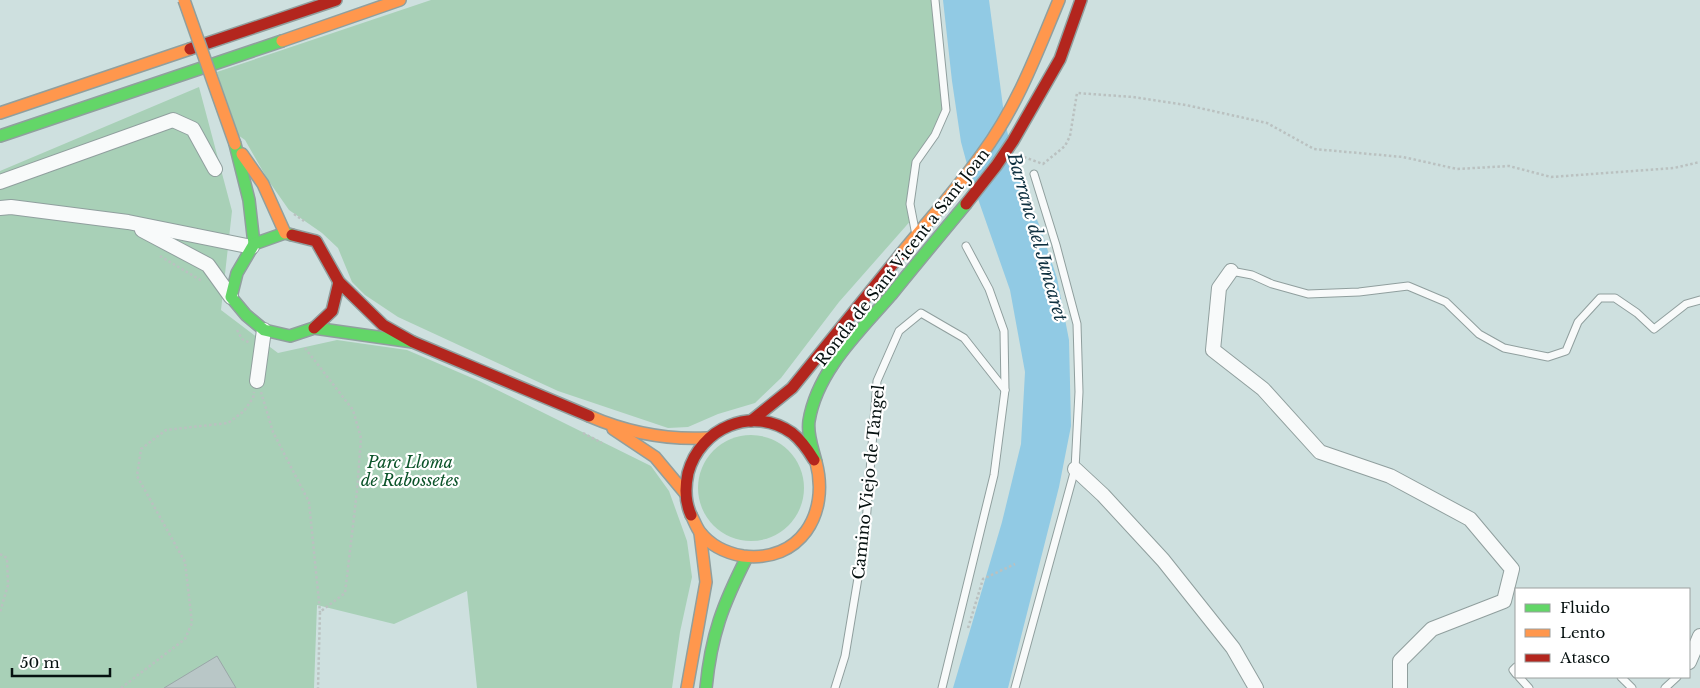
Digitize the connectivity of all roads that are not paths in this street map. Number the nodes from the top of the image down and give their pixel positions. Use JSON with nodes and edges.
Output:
{"nodes":[{"id":1,"x":184,"y":0,"type":"edge"},
{"id":2,"x":336,"y":0,"type":"edge"},
{"id":3,"x":400,"y":0,"type":"edge"},
{"id":4,"x":935,"y":0,"type":"edge"},
{"id":5,"x":1059,"y":0,"type":"edge"},
{"id":6,"x":1081,"y":0,"type":"edge"},
{"id":7,"x":0,"y":113,"type":"edge"},
{"id":8,"x":0,"y":136,"type":"edge"},
{"id":9,"x":235,"y":144,"type":"junction"},
{"id":10,"x":215,"y":170,"type":"dead end"},
{"id":11,"x":1034,"y":174,"type":"dead end"},
{"id":12,"x":0,"y":182,"type":"edge"},
{"id":13,"x":0,"y":208,"type":"edge"},
{"id":14,"x":128,"y":222,"type":"junction"},
{"id":15,"x":285,"y":233,"type":"junction"},
{"id":16,"x":917,"y":234,"type":"junction"},
{"id":17,"x":253,"y":246,"type":"junction"},
{"id":18,"x":966,"y":246,"type":"dead end"},
{"id":19,"x":1231,"y":271,"type":"joint"},
{"id":20,"x":339,"y":282,"type":"junction"},
{"id":21,"x":231,"y":297,"type":"junction"},
{"id":22,"x":1700,"y":300,"type":"edge"},
{"id":23,"x":314,"y":328,"type":"junction"},
{"id":24,"x":264,"y":330,"type":"junction"},
{"id":25,"x":413,"y":342,"type":"junction"},
{"id":26,"x":257,"y":381,"type":"road end"},
{"id":27,"x":1005,"y":390,"type":"junction"},
{"id":28,"x":751,"y":421,"type":"junction"},
{"id":29,"x":606,"y":423,"type":"junction"},
{"id":30,"x":707,"y":438,"type":"junction"},
{"id":31,"x":814,"y":460,"type":"junction"},
{"id":32,"x":1075,"y":469,"type":"junction"},
{"id":33,"x":685,"y":493,"type":"junction"},
{"id":34,"x":700,"y":533,"type":"junction"},
{"id":35,"x":747,"y":557,"type":"junction"},
{"id":36,"x":1700,"y":636,"type":"edge"},
{"id":37,"x":1690,"y":660,"type":"edge"},
{"id":38,"x":1520,"y":678,"type":"edge"},
{"id":39,"x":1622,"y":678,"type":"edge"},
{"id":40,"x":1676,"y":678,"type":"edge"},
{"id":41,"x":687,"y":688,"type":"edge"},
{"id":42,"x":706,"y":688,"type":"edge"},
{"id":43,"x":835,"y":688,"type":"edge"},
{"id":44,"x":942,"y":688,"type":"edge"},
{"id":45,"x":1015,"y":688,"type":"edge"},
{"id":46,"x":1256,"y":688,"type":"edge"},
{"id":47,"x":1400,"y":688,"type":"edge"},
{"id":48,"x":1529,"y":688,"type":"edge"},
{"id":49,"x":1632,"y":688,"type":"edge"},
{"id":50,"x":1665,"y":688,"type":"edge"}],
"edges":[{"from":1,"to":9,"type":"main road","bridge":true},
{"from":2,"to":7,"type":"main road"},
{"from":3,"to":8,"type":"main road"},
{"from":4,"to":16,"type":"lane"},
{"from":5,"to":16,"type":"main road","name":"Ronda de Sant Vicent a Sant Joan"},
{"from":6,"to":31,"type":"main road","name":"Ronda de Sant Vicent a Sant Joan"},
{"from":9,"to":15,"type":"main road"},
{"from":9,"to":17,"type":"main road"},
{"from":10,"to":12,"type":"street"},
{"from":11,"to":32,"type":"lane"},
{"from":13,"to":14,"type":"street"},
{"from":14,"to":17,"type":"street"},
{"from":14,"to":21,"type":"street"},
{"from":15,"to":17,"type":"main road"},
{"from":15,"to":20,"type":"main road"},
{"from":16,"to":28,"type":"main road","name":"Ronda de Sant Vicent a Sant Joan"},
{"from":17,"to":21,"type":"main road"},
{"from":18,"to":27,"type":"lane"},
{"from":19,"to":22,"type":"lane"},
{"from":19,"to":47,"type":"street"},
{"from":20,"to":23,"type":"main road"},
{"from":20,"to":25,"type":"main road"},
{"from":21,"to":24,"type":"main road"},
{"from":23,"to":24,"type":"main road"},
{"from":23,"to":25,"type":"main road"},
{"from":24,"to":26,"type":"street"},
{"from":25,"to":29,"type":"main road"},
{"from":27,"to":43,"type":"lane","name":"Camino Viejo de Tángel"},
{"from":27,"to":44,"type":"lane"},
{"from":28,"to":30,"type":"main road","name":"Ronda de Sant Vicent a Sant Joan"},
{"from":28,"to":31,"type":"main road","name":"Ronda de Sant Vicent a Sant Joan"},
{"from":29,"to":30,"type":"main road"},
{"from":29,"to":33,"type":"main road"},
{"from":30,"to":33,"type":"main road","name":"Ronda de Sant Vicent a Sant Joan"},
{"from":31,"to":35,"type":"main road","name":"Ronda de Sant Vicent a Sant Joan"},
{"from":32,"to":45,"type":"lane"},
{"from":32,"to":46,"type":"street"},
{"from":33,"to":34,"type":"main road","name":"Ronda de Sant Vicent a Sant Joan"},
{"from":34,"to":35,"type":"main road","name":"Ronda de Sant Vicent a Sant Joan"},
{"from":34,"to":41,"type":"main road","name":"Ronda de Sant Vicent a Sant Joan"},
{"from":35,"to":42,"type":"main road"},
{"from":36,"to":37,"type":"street"},
{"from":38,"to":48,"type":"lane"},
{"from":39,"to":49,"type":"lane"},
{"from":40,"to":50,"type":"lane"}]}
